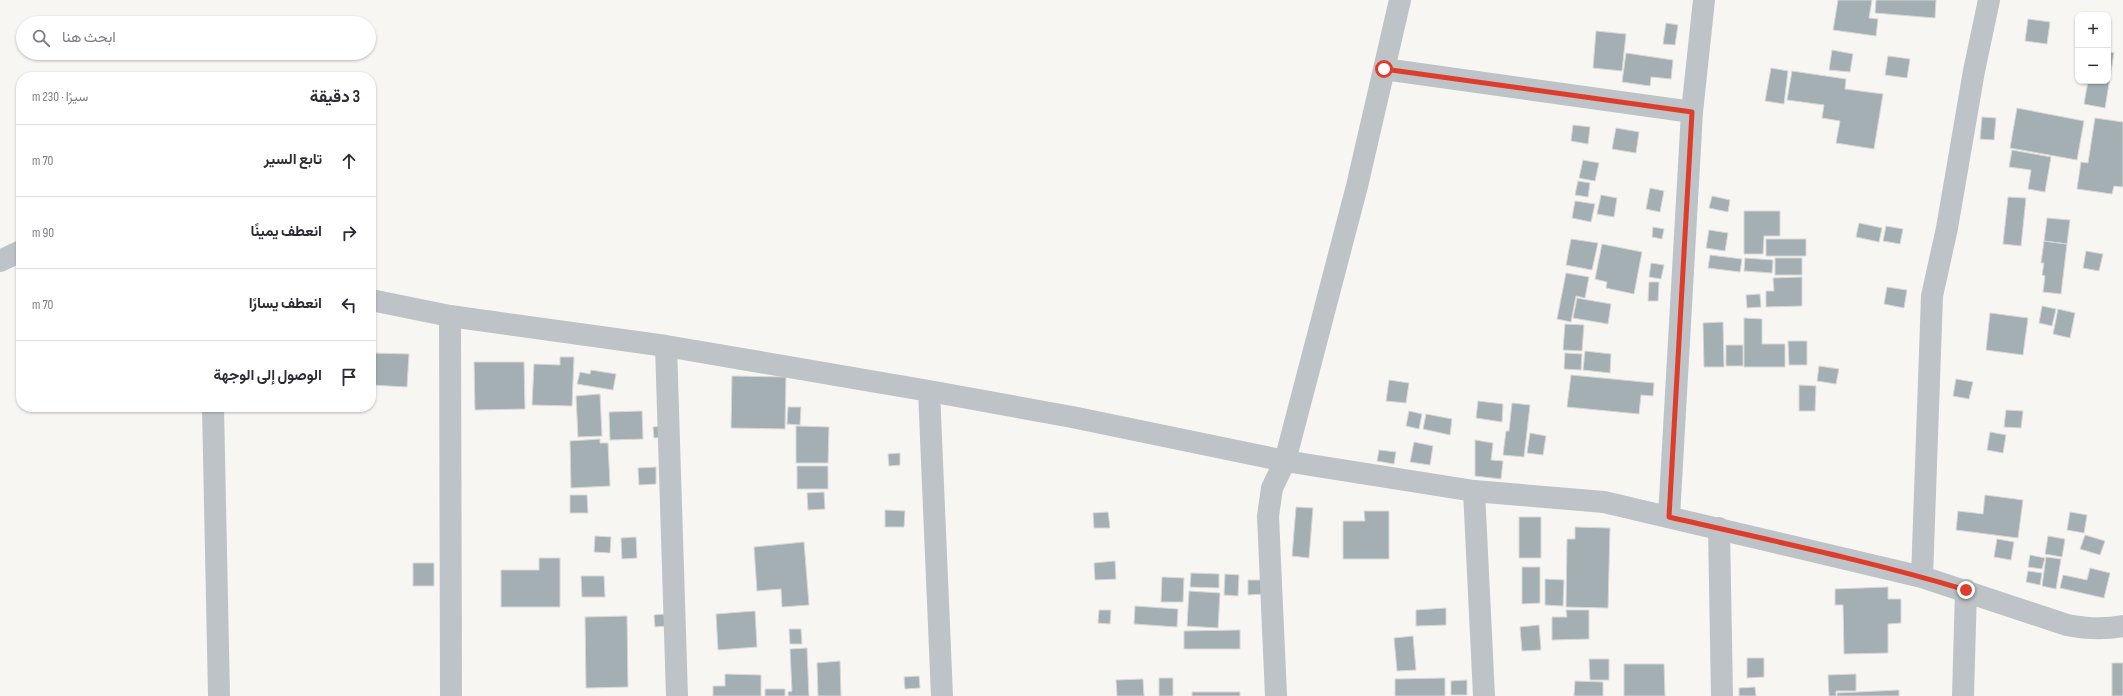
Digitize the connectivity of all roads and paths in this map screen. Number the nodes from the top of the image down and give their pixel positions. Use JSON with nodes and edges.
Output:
{"nodes":[{"id":1,"x":1400,"y":0,"type":"edge"},
{"id":2,"x":1704,"y":0,"type":"edge"},
{"id":3,"x":1989,"y":0,"type":"edge"},
{"id":4,"x":1384,"y":69,"type":"junction"},
{"id":5,"x":1692,"y":112,"type":"junction"},
{"id":6,"x":16,"y":253,"type":"edge"},
{"id":7,"x":0,"y":261,"type":"edge"},
{"id":8,"x":376,"y":301,"type":"edge"},
{"id":9,"x":450,"y":316,"type":"junction"},
{"id":10,"x":666,"y":346,"type":"junction"},
{"id":11,"x":929,"y":391,"type":"junction"},
{"id":12,"x":213,"y":412,"type":"edge"},
{"id":13,"x":1285,"y":461,"type":"junction"},
{"id":14,"x":1474,"y":491,"type":"junction"},
{"id":15,"x":1669,"y":517,"type":"junction"},
{"id":16,"x":1719,"y":528,"type":"junction"},
{"id":17,"x":1922,"y":577,"type":"junction"},
{"id":18,"x":1966,"y":590,"type":"junction"},
{"id":19,"x":2123,"y":626,"type":"edge"},
{"id":20,"x":219,"y":696,"type":"edge"},
{"id":21,"x":451,"y":696,"type":"edge"},
{"id":22,"x":677,"y":696,"type":"edge"},
{"id":23,"x":942,"y":696,"type":"edge"},
{"id":24,"x":1276,"y":696,"type":"edge"},
{"id":25,"x":1484,"y":696,"type":"edge"},
{"id":26,"x":1722,"y":696,"type":"edge"},
{"id":27,"x":1963,"y":696,"type":"edge"}],
"edges":[{"from":1,"to":4,"type":"street"},
{"from":2,"to":5,"type":"street"},
{"from":3,"to":17,"type":"street"},
{"from":4,"to":5,"type":"street"},
{"from":4,"to":13,"type":"street"},
{"from":5,"to":15,"type":"street"},
{"from":6,"to":7,"type":"street"},
{"from":8,"to":9,"type":"street"},
{"from":9,"to":10,"type":"street"},
{"from":9,"to":21,"type":"street"},
{"from":10,"to":11,"type":"street"},
{"from":10,"to":22,"type":"street"},
{"from":11,"to":13,"type":"street"},
{"from":11,"to":23,"type":"street"},
{"from":12,"to":20,"type":"street"},
{"from":13,"to":14,"type":"street"},
{"from":13,"to":24,"type":"street"},
{"from":14,"to":15,"type":"street"},
{"from":14,"to":25,"type":"street"},
{"from":15,"to":16,"type":"street"},
{"from":16,"to":17,"type":"street"},
{"from":16,"to":26,"type":"street"},
{"from":17,"to":18,"type":"street"},
{"from":18,"to":19,"type":"street"},
{"from":18,"to":27,"type":"street"}]}
